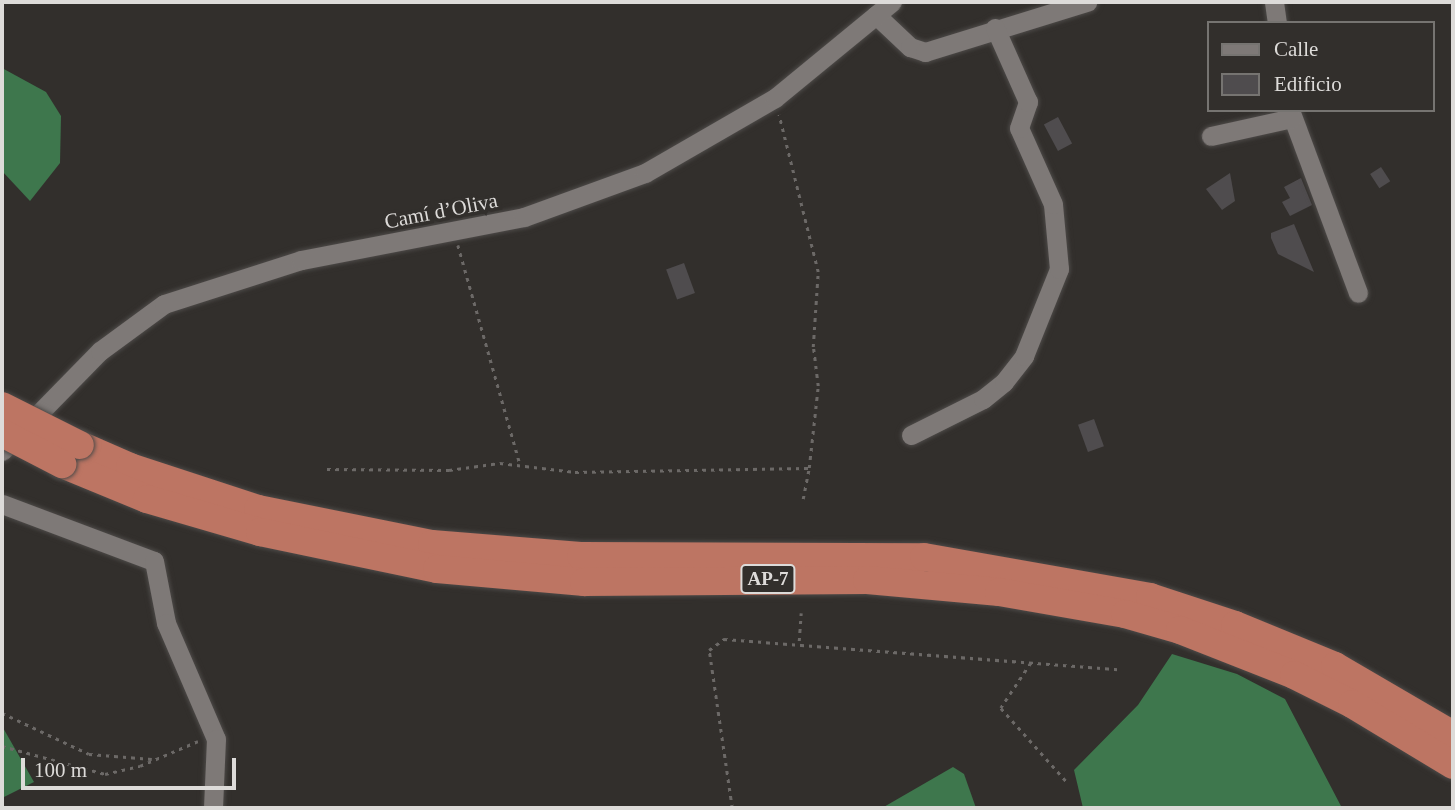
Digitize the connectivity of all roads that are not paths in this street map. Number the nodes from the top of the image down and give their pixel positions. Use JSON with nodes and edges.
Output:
{"nodes":[{"id":1,"x":892,"y":2,"type":"edge"},
{"id":2,"x":1087,"y":2,"type":"edge"},
{"id":3,"x":1274,"y":2,"type":"edge"},
{"id":4,"x":876,"y":15,"type":"junction"},
{"id":5,"x":1277,"y":21,"type":"edge"},
{"id":6,"x":995,"y":28,"type":"junction"},
{"id":7,"x":1291,"y":114,"type":"edge"},
{"id":8,"x":1211,"y":136,"type":"dead end"},
{"id":9,"x":1358,"y":293,"type":"dead end"},
{"id":10,"x":2,"y":407,"type":"edge"},
{"id":11,"x":2,"y":433,"type":"edge"},
{"id":12,"x":911,"y":435,"type":"dead end"},
{"id":13,"x":2,"y":451,"type":"edge"},
{"id":14,"x":71,"y":454,"type":"junction"},
{"id":15,"x":2,"y":504,"type":"edge"},
{"id":16,"x":1453,"y":736,"type":"edge"},
{"id":17,"x":1453,"y":765,"type":"edge"},
{"id":18,"x":213,"y":808,"type":"edge"}],
"edges":[{"from":1,"to":4,"type":"street","name":"Camí d’Oliva"},
{"from":2,"to":6,"type":"street"},
{"from":3,"to":5,"type":"street"},
{"from":4,"to":6,"type":"street"},
{"from":4,"to":13,"type":"street","name":"Camí d’Oliva"},
{"from":6,"to":12,"type":"street"},
{"from":7,"to":8,"type":"street"},
{"from":7,"to":9,"type":"street"},
{"from":10,"to":14,"type":"highway","number":"AP-7","bridge":true},
{"from":11,"to":14,"type":"highway","number":"AP-7","bridge":true},
{"from":14,"to":16,"type":"highway","number":"AP-7"},
{"from":14,"to":17,"type":"highway","number":"AP-7"},
{"from":15,"to":18,"type":"street"}]}
